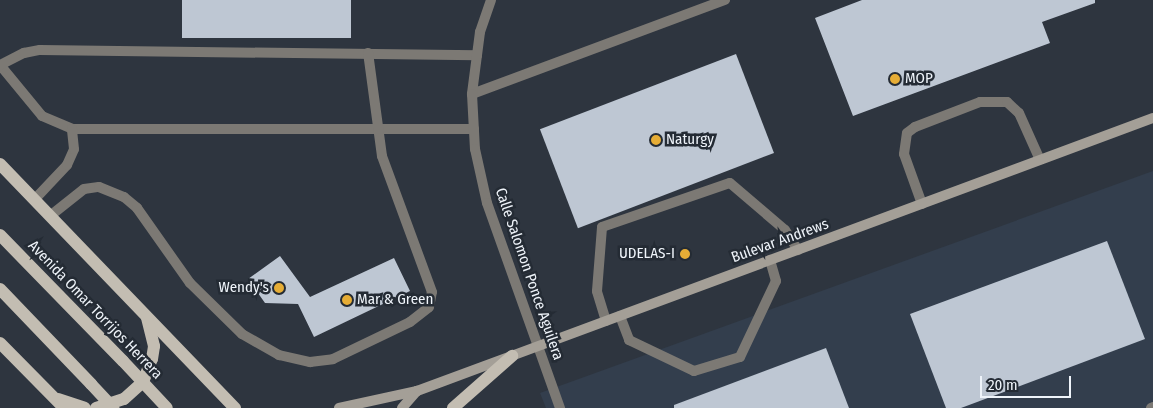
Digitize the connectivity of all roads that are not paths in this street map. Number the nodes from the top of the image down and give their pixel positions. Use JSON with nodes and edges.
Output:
{"nodes":[{"id":1,"x":491,"y":0,"type":"edge"},
{"id":2,"x":725,"y":0,"type":"edge"},
{"id":3,"x":368,"y":53,"type":"junction"},
{"id":4,"x":477,"y":55,"type":"junction"},
{"id":5,"x":0,"y":65,"type":"edge"},
{"id":6,"x":472,"y":94,"type":"junction"},
{"id":7,"x":1153,"y":118,"type":"edge"},
{"id":8,"x":379,"y":127,"type":"junction"},
{"id":9,"x":72,"y":129,"type":"junction"},
{"id":10,"x":474,"y":129,"type":"junction"},
{"id":11,"x":1040,"y":160,"type":"junction"},
{"id":12,"x":0,"y":164,"type":"edge"},
{"id":13,"x":34,"y":200,"type":"junction"},
{"id":14,"x":922,"y":204,"type":"junction"},
{"id":15,"x":50,"y":216,"type":"junction"},
{"id":16,"x":0,"y":235,"type":"edge"},
{"id":17,"x":798,"y":250,"type":"junction"},
{"id":18,"x":770,"y":260,"type":"junction"},
{"id":19,"x":0,"y":289,"type":"edge"},
{"id":20,"x":143,"y":311,"type":"junction"},
{"id":21,"x":620,"y":316,"type":"junction"},
{"id":22,"x":606,"y":321,"type":"junction"},
{"id":23,"x":0,"y":343,"type":"edge"},
{"id":24,"x":538,"y":346,"type":"junction"},
{"id":25,"x":512,"y":356,"type":"junction"},
{"id":26,"x":417,"y":391,"type":"junction"},
{"id":27,"x":53,"y":396,"type":"junction"},
{"id":28,"x":64,"y":408,"type":"edge"},
{"id":29,"x":86,"y":408,"type":"edge"},
{"id":30,"x":96,"y":408,"type":"edge"},
{"id":31,"x":113,"y":408,"type":"edge"},
{"id":32,"x":167,"y":408,"type":"edge"},
{"id":33,"x":235,"y":408,"type":"edge"},
{"id":34,"x":339,"y":408,"type":"edge"},
{"id":35,"x":402,"y":408,"type":"edge"},
{"id":36,"x":453,"y":408,"type":"edge"},
{"id":37,"x":560,"y":408,"type":"edge"}],
"edges":[{"from":1,"to":4,"type":"street","name":"Calle Salomon Ponce Aguilera"},
{"from":2,"to":6,"type":"street"},
{"from":3,"to":4,"type":"street"},
{"from":3,"to":5,"type":"street"},
{"from":3,"to":8,"type":"street"},
{"from":4,"to":6,"type":"street","name":"Calle Salomon Ponce Aguilera"},
{"from":5,"to":9,"type":"street"},
{"from":6,"to":10,"type":"street","name":"Calle Salomon Ponce Aguilera"},
{"from":7,"to":11,"type":"street","name":"Bulevar Andrews"},
{"from":8,"to":9,"type":"street"},
{"from":8,"to":10,"type":"street"},
{"from":8,"to":15,"type":"street"},
{"from":9,"to":13,"type":"street"},
{"from":10,"to":24,"type":"street","name":"Calle Salomon Ponce Aguilera"},
{"from":11,"to":14,"type":"street","name":"Bulevar Andrews"},
{"from":11,"to":14,"type":"street"},
{"from":12,"to":13,"type":"main road"},
{"from":13,"to":15,"type":"main road"},
{"from":14,"to":17,"type":"street","name":"Bulevar Andrews"},
{"from":15,"to":20,"type":"main road"},
{"from":16,"to":32,"type":"main road","name":"Avenida Omar Torrijos Herrera","bridge":true},
{"from":17,"to":18,"type":"street","name":"Bulevar Andrews"},
{"from":17,"to":22,"type":"street"},
{"from":18,"to":21,"type":"street","name":"Bulevar Andrews"},
{"from":18,"to":21,"type":"street"},
{"from":19,"to":31,"type":"main road","bridge":true},
{"from":20,"to":30,"type":"main road"},
{"from":20,"to":33,"type":"main road"},
{"from":21,"to":22,"type":"street","name":"Bulevar Andrews"},
{"from":22,"to":24,"type":"street","name":"Bulevar Andrews"},
{"from":23,"to":27,"type":"main road"},
{"from":24,"to":25,"type":"street","name":"Bulevar Andrews"},
{"from":24,"to":37,"type":"street","name":"Calle Salomon Ponce Aguilera"},
{"from":25,"to":26,"type":"street","name":"Bulevar Andrews"},
{"from":25,"to":36,"type":"main road"},
{"from":26,"to":34,"type":"street","name":"Bulevar Andrews"},
{"from":26,"to":35,"type":"street","name":"Bulevar Andrews"},
{"from":27,"to":28,"type":"main road"},
{"from":27,"to":29,"type":"main road"}]}
